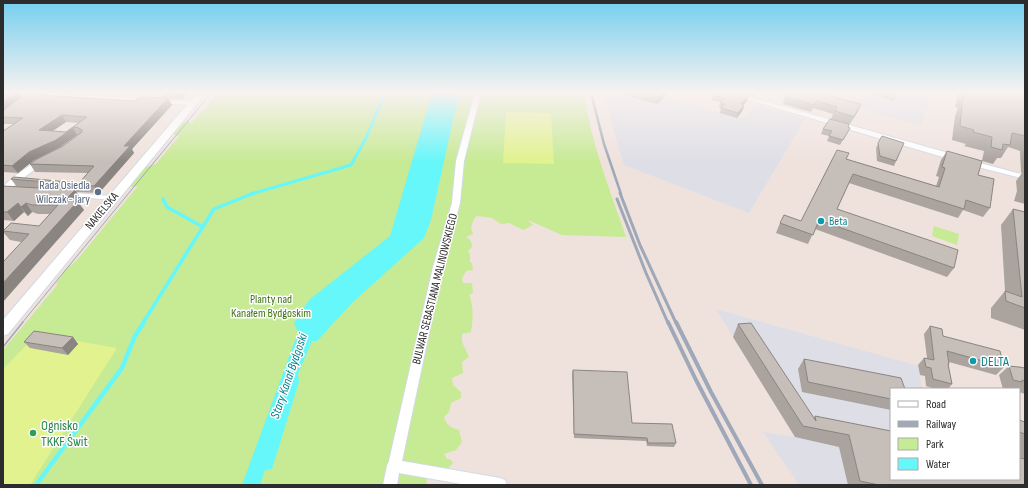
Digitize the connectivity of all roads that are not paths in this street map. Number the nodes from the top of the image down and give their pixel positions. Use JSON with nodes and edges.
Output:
{"nodes":[{"id":1,"x":183,"y":116,"type":"edge"},
{"id":2,"x":472,"y":116,"type":"edge"},
{"id":3,"x":809,"y":116,"type":"edge"},
{"id":4,"x":49,"y":158,"type":"edge"},
{"id":5,"x":1025,"y":177,"type":"edge"},
{"id":6,"x":4,"y":190,"type":"edge"},
{"id":7,"x":18,"y":191,"type":"edge"},
{"id":8,"x":61,"y":194,"type":"edge"},
{"id":9,"x":113,"y":198,"type":"junction"},
{"id":10,"x":3,"y":330,"type":"edge"},
{"id":11,"x":393,"y":466,"type":"junction"},
{"id":12,"x":390,"y":485,"type":"edge"},
{"id":13,"x":500,"y":485,"type":"edge"}],
"edges":[{"from":1,"to":9,"type":"main road","name":"NAKIELSKA"},
{"from":2,"to":11,"type":"street","name":"BULWAR SEBASTIANA MALINOWSKIEGO"},
{"from":3,"to":5,"type":"street"},
{"from":4,"to":6,"type":"street"},
{"from":6,"to":7,"type":"street"},
{"from":8,"to":9,"type":"street"},
{"from":9,"to":10,"type":"main road","name":"NAKIELSKA"},
{"from":11,"to":12,"type":"street","name":"BULWAR SEBASTIANA MALINOWSKIEGO"},
{"from":11,"to":13,"type":"street"}]}
